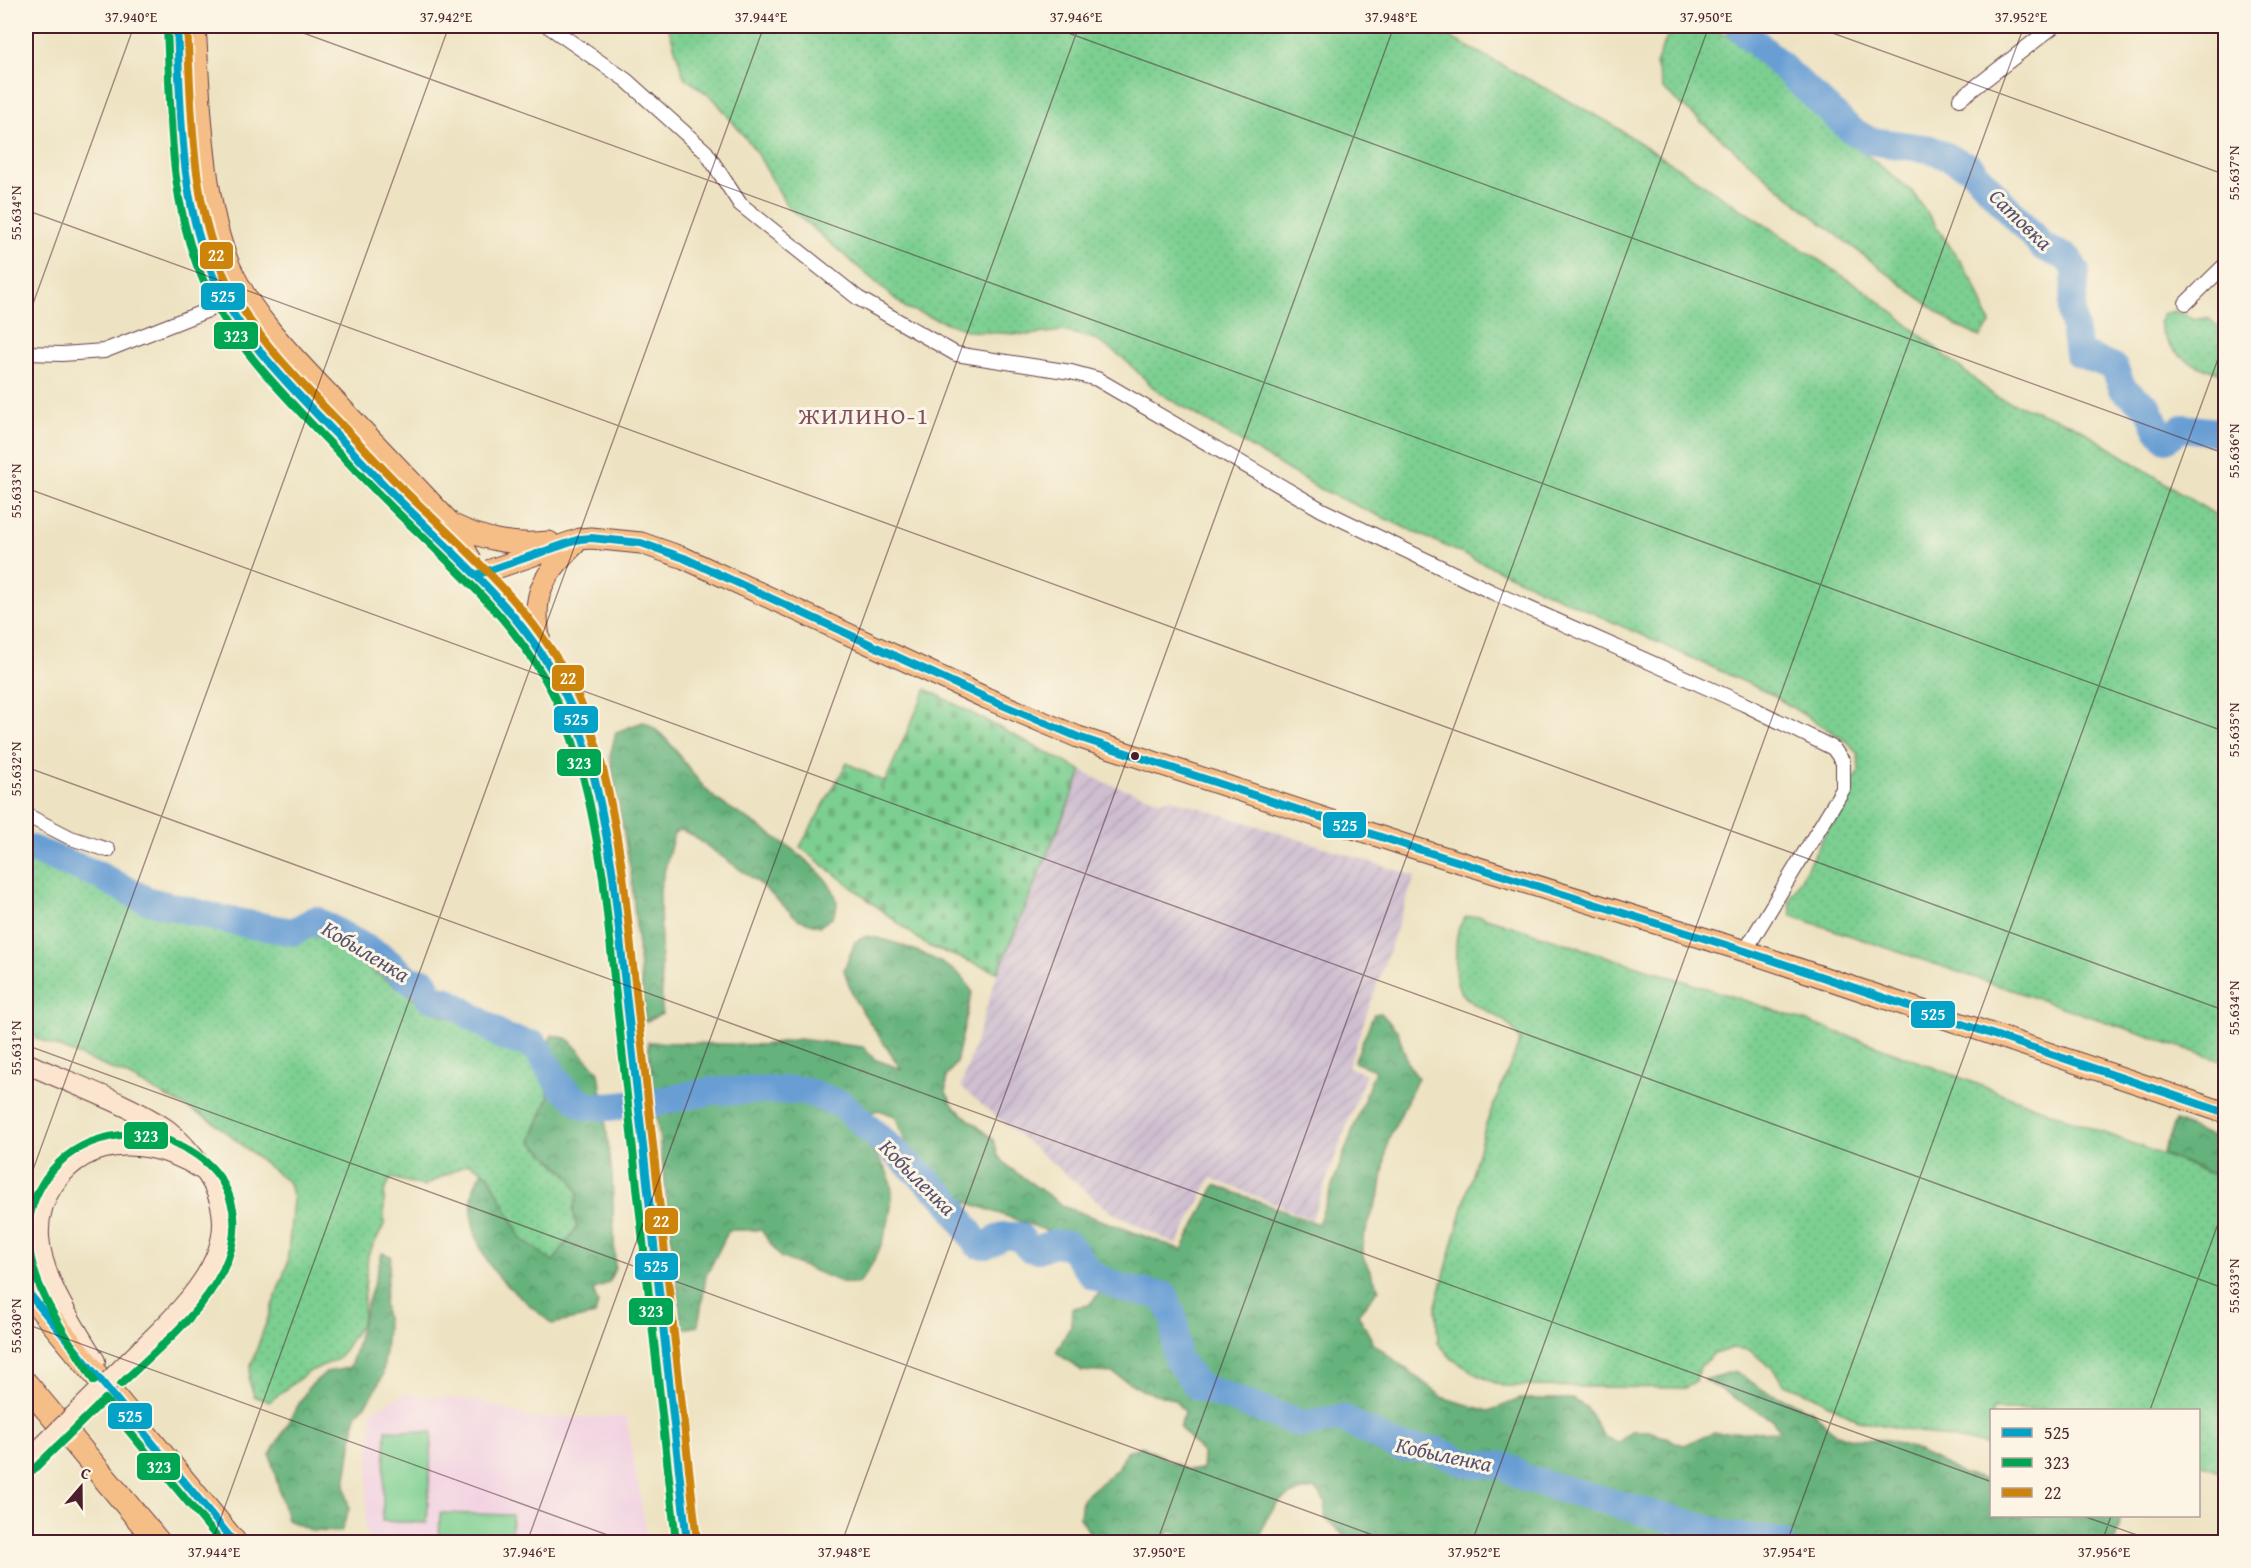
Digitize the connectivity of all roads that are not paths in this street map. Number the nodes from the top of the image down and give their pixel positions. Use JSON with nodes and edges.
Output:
{"nodes":[{"id":1,"x":177,"y":26,"type":"edge"},
{"id":2,"x":195,"y":26,"type":"edge"},
{"id":3,"x":548,"y":26,"type":"edge"},
{"id":4,"x":2054,"y":26,"type":"edge"},
{"id":5,"x":1960,"y":99,"type":"dead end"},
{"id":6,"x":2226,"y":264,"type":"edge"},
{"id":7,"x":226,"y":303,"type":"junction"},
{"id":8,"x":2186,"y":303,"type":"dead end"},
{"id":9,"x":26,"y":353,"type":"edge"},
{"id":10,"x":451,"y":524,"type":"junction"},
{"id":11,"x":580,"y":540,"type":"junction"},
{"id":12,"x":479,"y":574,"type":"junction"},
{"id":13,"x":542,"y":653,"type":"junction"},
{"id":14,"x":26,"y":816,"type":"edge"},
{"id":15,"x":108,"y":850,"type":"dead end"},
{"id":16,"x":1745,"y":951,"type":"junction"},
{"id":17,"x":26,"y":1064,"type":"edge"},
{"id":18,"x":2226,"y":1113,"type":"edge"},
{"id":19,"x":207,"y":1172,"type":"junction"},
{"id":20,"x":26,"y":1290,"type":"edge"},
{"id":21,"x":26,"y":1384,"type":"edge"},
{"id":22,"x":117,"y":1400,"type":"junction"},
{"id":23,"x":26,"y":1463,"type":"edge"},
{"id":24,"x":158,"y":1542,"type":"edge"},
{"id":25,"x":234,"y":1542,"type":"edge"},
{"id":26,"x":687,"y":1542,"type":"edge"}],
"edges":[{"from":1,"to":7,"type":"main road"},
{"from":2,"to":10,"type":"main road"},
{"from":3,"to":16,"type":"street"},
{"from":4,"to":5,"type":"street"},
{"from":6,"to":8,"type":"street"},
{"from":7,"to":9,"type":"street"},
{"from":7,"to":12,"type":"main road"},
{"from":10,"to":11,"type":"main road"},
{"from":10,"to":12,"type":"main road"},
{"from":11,"to":12,"type":"main road"},
{"from":11,"to":13,"type":"main road"},
{"from":11,"to":16,"type":"main road"},
{"from":12,"to":13,"type":"main road"},
{"from":13,"to":26,"type":"main road"},
{"from":14,"to":15,"type":"street"},
{"from":16,"to":18,"type":"main road"},
{"from":17,"to":19,"type":"main road"},
{"from":19,"to":22,"type":"main road"},
{"from":19,"to":23,"type":"main road","bridge":true},
{"from":20,"to":22,"type":"highway"},
{"from":21,"to":24,"type":"highway"},
{"from":22,"to":25,"type":"highway"}]}
